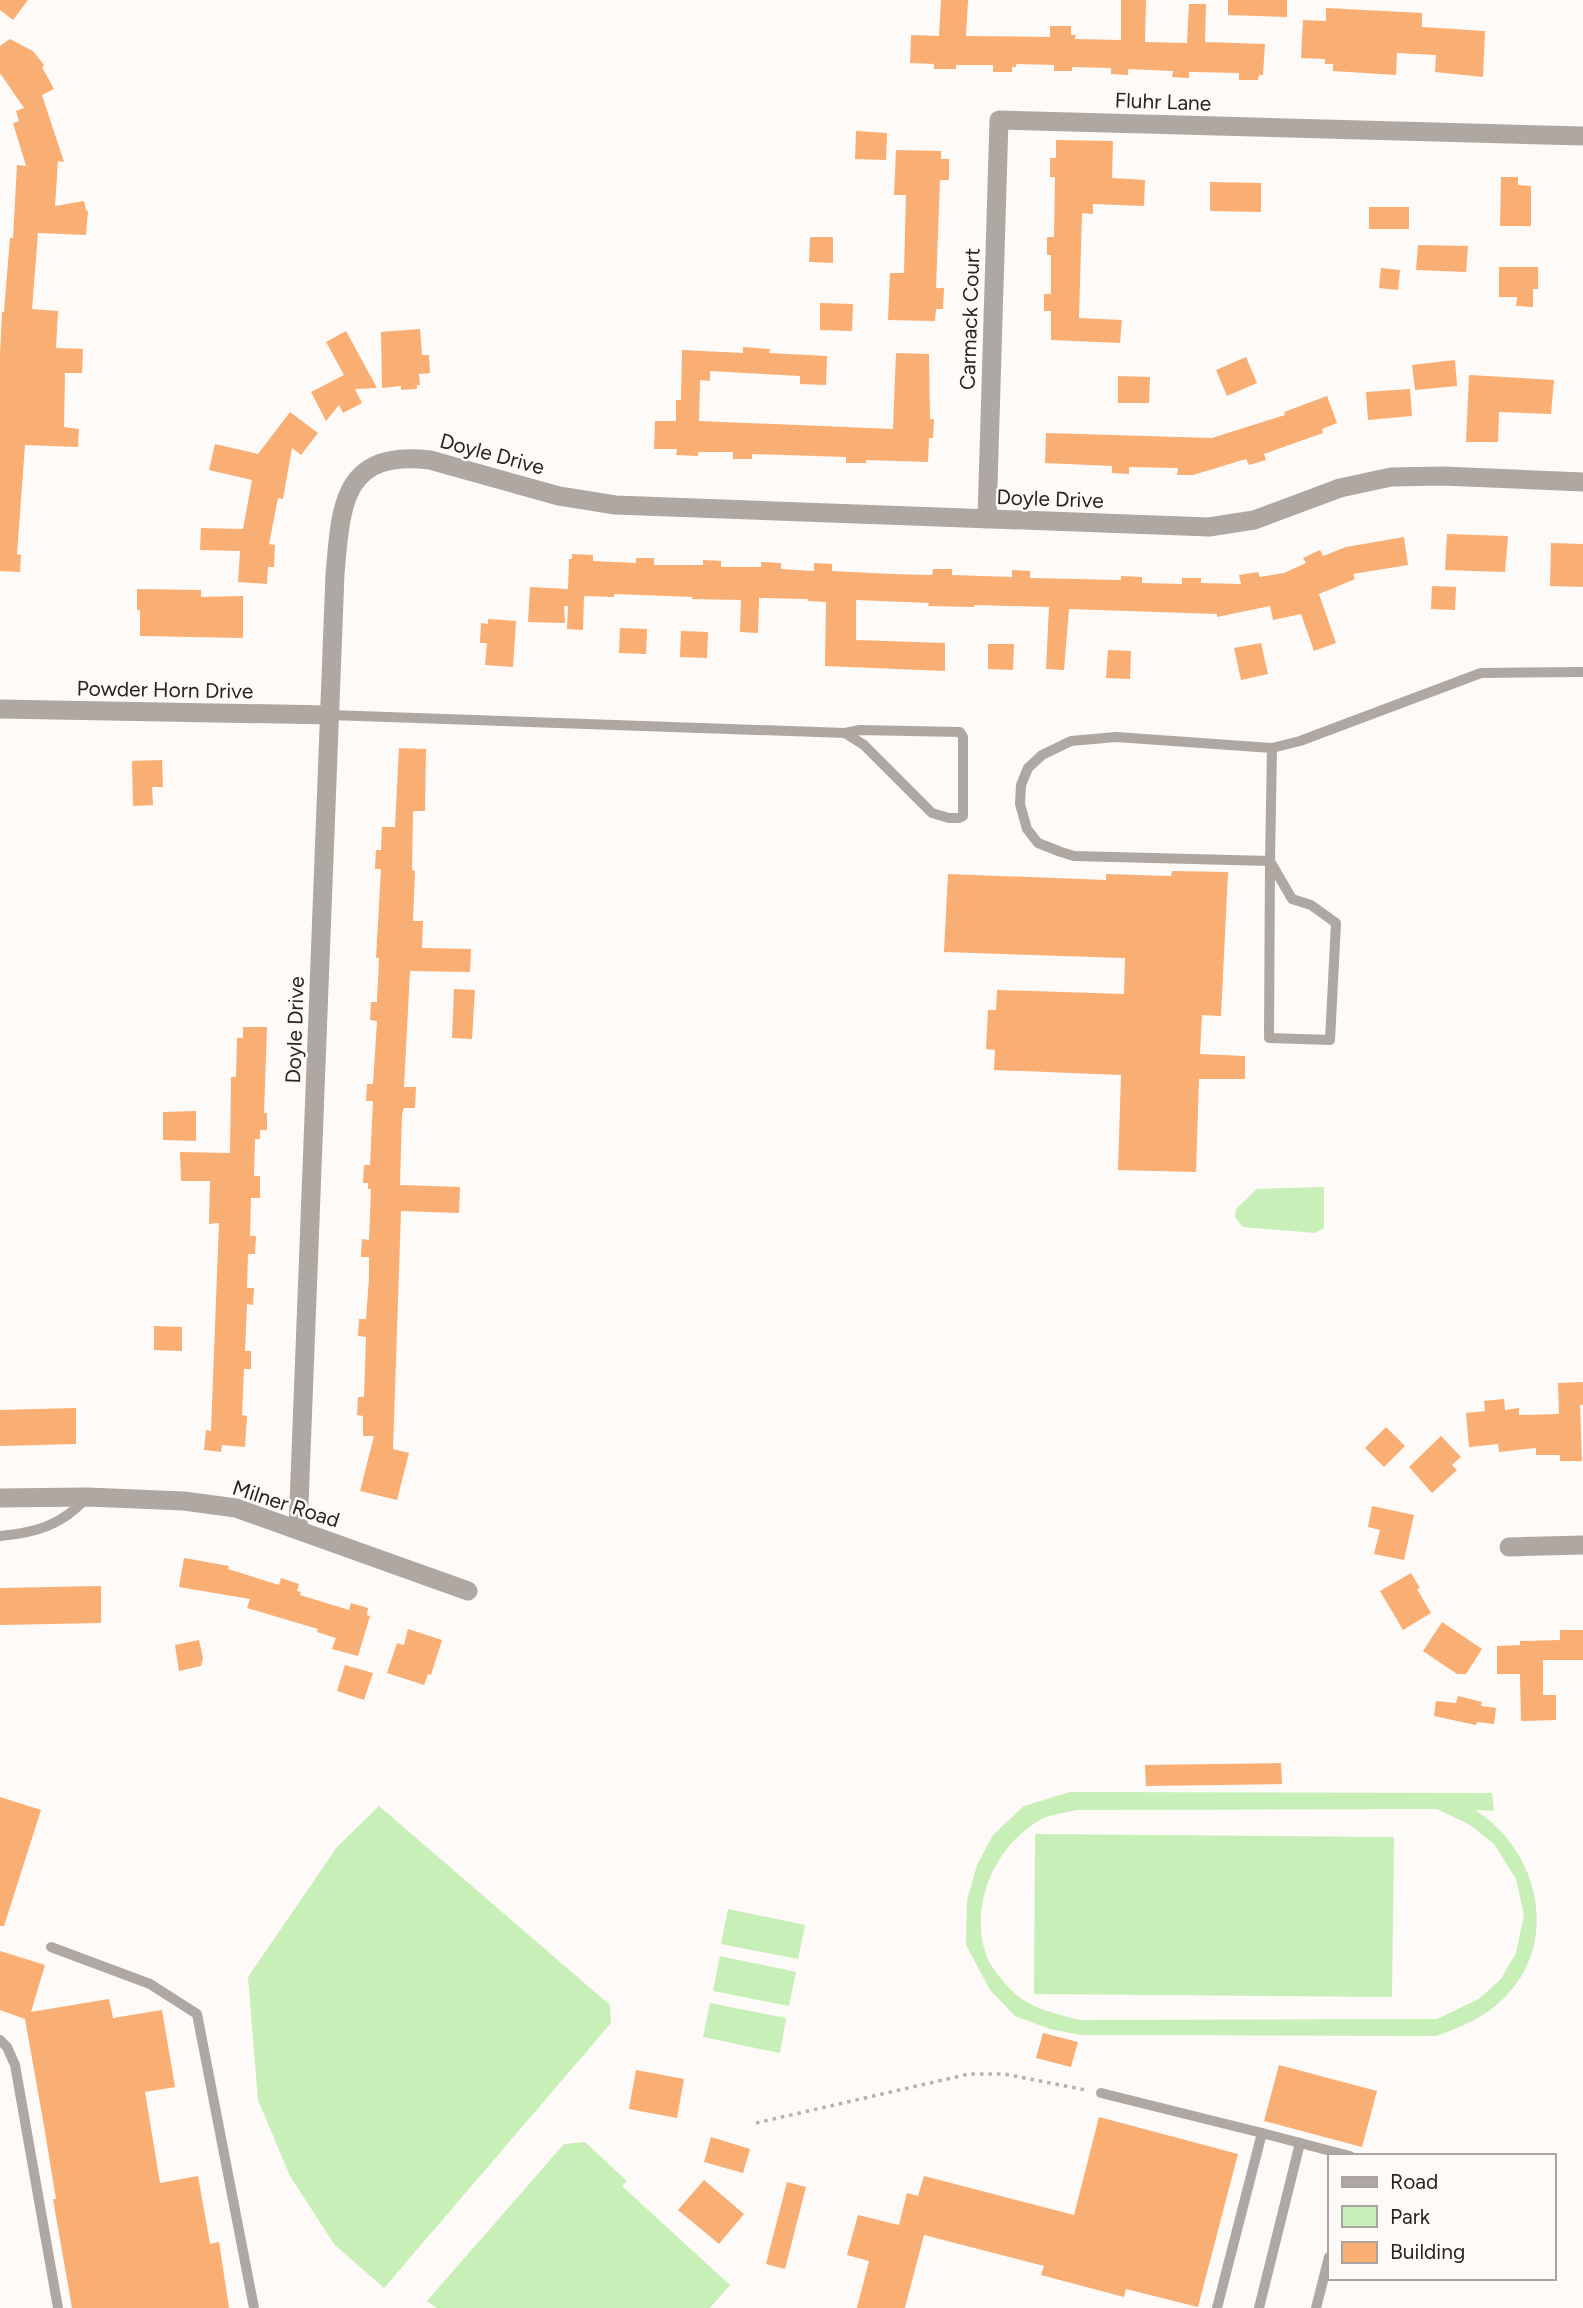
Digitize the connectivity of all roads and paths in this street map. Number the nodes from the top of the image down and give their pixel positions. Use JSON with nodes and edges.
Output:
{"nodes":[{"id":1,"x":999,"y":120,"type":"joint"},
{"id":2,"x":1583,"y":136,"type":"edge"},
{"id":3,"x":1583,"y":482,"type":"edge"},
{"id":4,"x":987,"y":519,"type":"junction"},
{"id":5,"x":1583,"y":672,"type":"edge"},
{"id":6,"x":0,"y":709,"type":"edge"},
{"id":7,"x":330,"y":715,"type":"junction"},
{"id":8,"x":845,"y":733,"type":"junction"},
{"id":9,"x":1272,"y":748,"type":"junction"},
{"id":10,"x":1270,"y":861,"type":"junction"},
{"id":11,"x":88,"y":1497,"type":"junction"},
{"id":12,"x":0,"y":1498,"type":"edge"},
{"id":13,"x":298,"y":1530,"type":"junction"},
{"id":14,"x":0,"y":1536,"type":"edge"},
{"id":15,"x":1583,"y":1545,"type":"edge"},
{"id":16,"x":1509,"y":1547,"type":"dead end"},
{"id":17,"x":468,"y":1591,"type":"dead end"},
{"id":18,"x":51,"y":1947,"type":"dead end"},
{"id":19,"x":0,"y":2040,"type":"edge"},
{"id":20,"x":1101,"y":2093,"type":"joint"},
{"id":21,"x":756,"y":2123,"type":"dead end"},
{"id":22,"x":1262,"y":2133,"type":"junction"},
{"id":23,"x":1300,"y":2143,"type":"junction"},
{"id":24,"x":1342,"y":2154,"type":"edge"},
{"id":25,"x":1328,"y":2261,"type":"edge"},
{"id":26,"x":58,"y":2308,"type":"edge"},
{"id":27,"x":254,"y":2308,"type":"edge"},
{"id":28,"x":1217,"y":2308,"type":"edge"},
{"id":29,"x":1259,"y":2308,"type":"edge"},
{"id":30,"x":1316,"y":2308,"type":"edge"}],
"edges":[{"from":1,"to":2,"type":"street","name":"Fluhr Lane"},
{"from":1,"to":4,"type":"street","name":"Carmack Court"},
{"from":3,"to":4,"type":"street","name":"Doyle Drive"},
{"from":4,"to":7,"type":"street","name":"Doyle Drive"},
{"from":5,"to":9,"type":"lane"},
{"from":6,"to":7,"type":"street","name":"Powder Horn Drive"},
{"from":7,"to":8,"type":"lane"},
{"from":7,"to":13,"type":"street","name":"Doyle Drive"},
{"from":8,"to":8,"type":"lane"},
{"from":9,"to":10,"type":"lane"},
{"from":9,"to":10,"type":"lane"},
{"from":10,"to":10,"type":"lane"},
{"from":11,"to":12,"type":"street","name":"Milner Road"},
{"from":11,"to":13,"type":"street","name":"Milner Road"},
{"from":11,"to":14,"type":"lane"},
{"from":13,"to":17,"type":"street","name":"Milner Road"},
{"from":15,"to":16,"type":"street"},
{"from":18,"to":27,"type":"lane"},
{"from":19,"to":26,"type":"lane"},
{"from":20,"to":21,"type":"path"},
{"from":20,"to":22,"type":"lane"},
{"from":22,"to":23,"type":"lane"},
{"from":22,"to":28,"type":"lane"},
{"from":23,"to":24,"type":"lane"},
{"from":23,"to":29,"type":"lane"},
{"from":25,"to":30,"type":"lane"}]}
